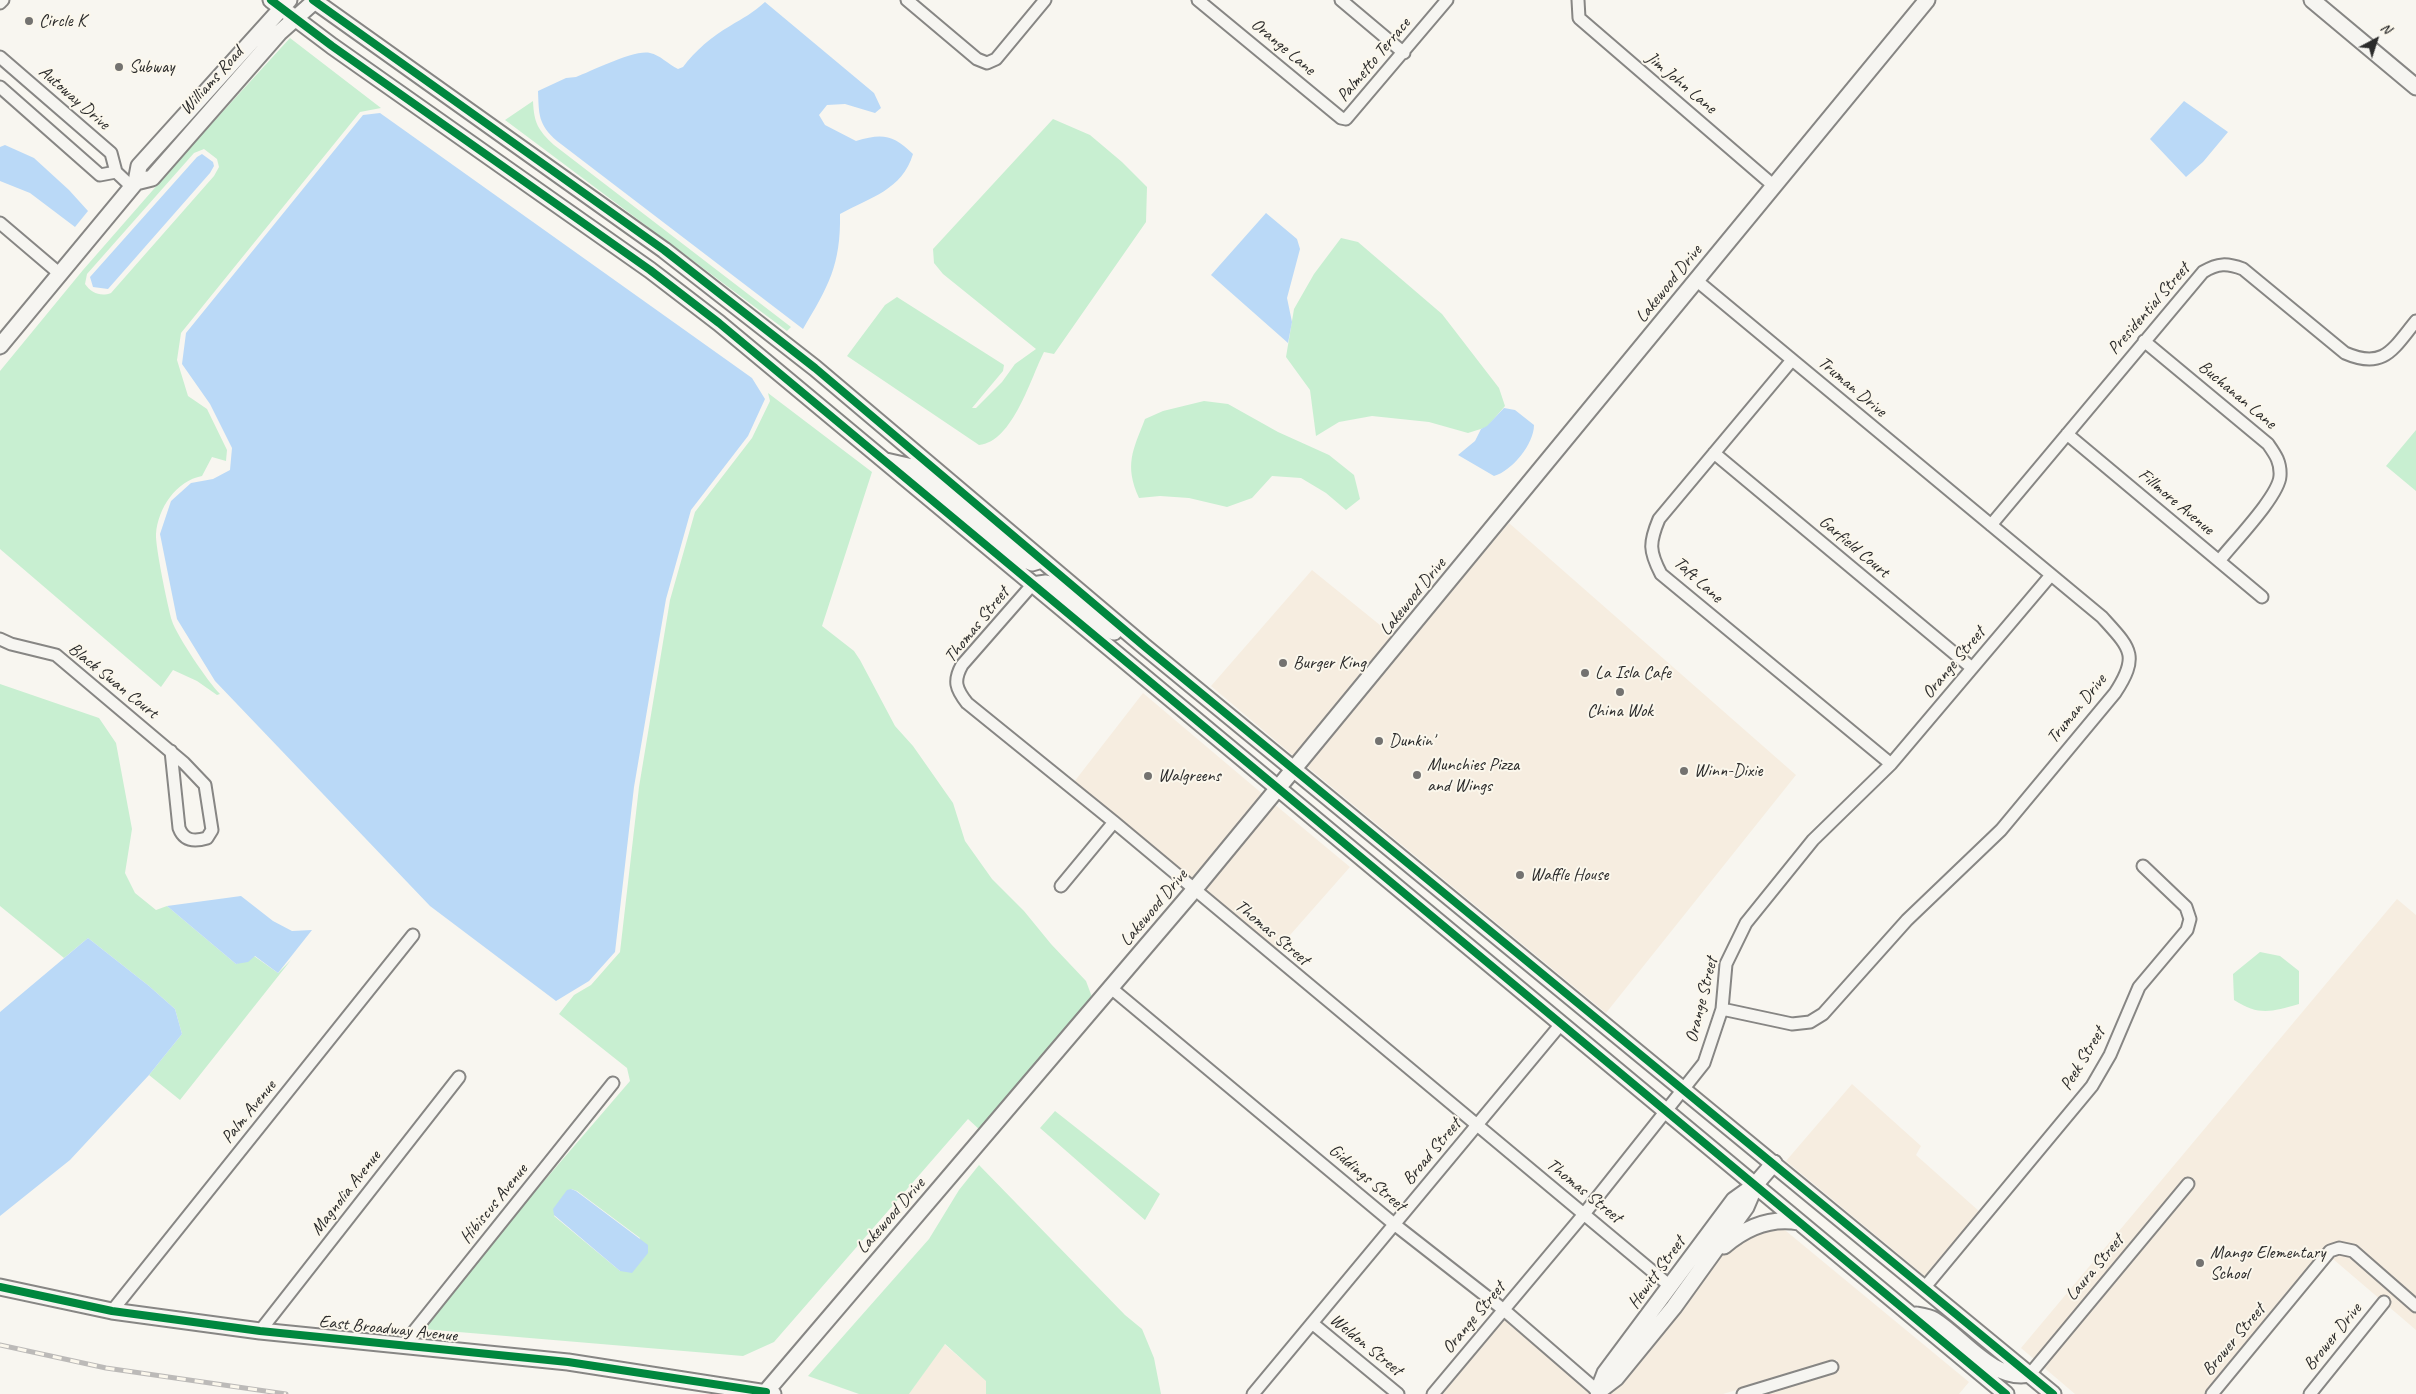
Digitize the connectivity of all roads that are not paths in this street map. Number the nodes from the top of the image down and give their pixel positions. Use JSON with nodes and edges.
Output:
{"nodes":[{"id":1,"x":3,"y":0,"type":"edge"},
{"id":2,"x":314,"y":0,"type":"edge"},
{"id":3,"x":907,"y":0,"type":"edge"},
{"id":4,"x":1045,"y":0,"type":"edge"},
{"id":5,"x":1198,"y":0,"type":"edge"},
{"id":6,"x":1341,"y":0,"type":"edge"},
{"id":7,"x":1447,"y":0,"type":"edge"},
{"id":8,"x":1578,"y":0,"type":"edge"},
{"id":9,"x":1927,"y":0,"type":"edge"},
{"id":10,"x":2312,"y":0,"type":"edge"},
{"id":11,"x":280,"y":2,"type":"edge"},
{"id":12,"x":0,"y":3,"type":"edge"},
{"id":13,"x":294,"y":18,"type":"junction"},
{"id":14,"x":1404,"y":53,"type":"junction"},
{"id":15,"x":0,"y":57,"type":"edge"},
{"id":16,"x":0,"y":87,"type":"edge"},
{"id":17,"x":2416,"y":87,"type":"edge"},
{"id":18,"x":1346,"y":119,"type":"joint"},
{"id":19,"x":116,"y":172,"type":"junction"},
{"id":20,"x":134,"y":184,"type":"junction"},
{"id":21,"x":1774,"y":186,"type":"junction"},
{"id":22,"x":0,"y":223,"type":"edge"},
{"id":23,"x":60,"y":274,"type":"junction"},
{"id":24,"x":1696,"y":280,"type":"junction"},
{"id":25,"x":2416,"y":321,"type":"edge"},
{"id":26,"x":2144,"y":341,"type":"junction"},
{"id":27,"x":0,"y":346,"type":"edge"},
{"id":28,"x":1792,"y":360,"type":"junction"},
{"id":29,"x":2066,"y":434,"type":"junction"},
{"id":30,"x":1714,"y":453,"type":"junction"},
{"id":31,"x":885,"y":461,"type":"junction"},
{"id":32,"x":1991,"y":525,"type":"junction"},
{"id":33,"x":1042,"y":560,"type":"junction"},
{"id":34,"x":2218,"y":560,"type":"junction"},
{"id":35,"x":2051,"y":575,"type":"junction"},
{"id":36,"x":1032,"y":585,"type":"junction"},
{"id":37,"x":2262,"y":597,"type":"dead end"},
{"id":38,"x":0,"y":639,"type":"edge"},
{"id":39,"x":1145,"y":647,"type":"junction"},
{"id":40,"x":1972,"y":668,"type":"junction"},
{"id":41,"x":170,"y":751,"type":"junction"},
{"id":42,"x":1892,"y":764,"type":"junction"},
{"id":43,"x":1294,"y":769,"type":"junction"},
{"id":44,"x":1277,"y":790,"type":"junction"},
{"id":45,"x":1114,"y":822,"type":"junction"},
{"id":46,"x":2143,"y":866,"type":"dead end"},
{"id":47,"x":1061,"y":886,"type":"dead end"},
{"id":48,"x":1194,"y":890,"type":"junction"},
{"id":49,"x":413,"y":935,"type":"dead end"},
{"id":50,"x":1111,"y":988,"type":"junction"},
{"id":51,"x":1722,"y":1009,"type":"junction"},
{"id":52,"x":1561,"y":1024,"type":"junction"},
{"id":53,"x":459,"y":1077,"type":"dead end"},
{"id":54,"x":613,"y":1084,"type":"dead end"},
{"id":55,"x":1684,"y":1090,"type":"junction"},
{"id":56,"x":1666,"y":1112,"type":"junction"},
{"id":57,"x":1476,"y":1126,"type":"junction"},
{"id":58,"x":1774,"y":1163,"type":"junction"},
{"id":59,"x":2188,"y":1184,"type":"dead end"},
{"id":60,"x":1755,"y":1185,"type":"junction"},
{"id":61,"x":1584,"y":1214,"type":"junction"},
{"id":62,"x":1799,"y":1222,"type":"junction"},
{"id":63,"x":1394,"y":1224,"type":"junction"},
{"id":64,"x":1708,"y":1260,"type":"junction"},
{"id":65,"x":0,"y":1286,"type":"edge"},
{"id":66,"x":1670,"y":1286,"type":"junction"},
{"id":67,"x":1925,"y":1286,"type":"junction"},
{"id":68,"x":2384,"y":1302,"type":"dead end"},
{"id":69,"x":2416,"y":1306,"type":"edge"},
{"id":70,"x":1504,"y":1310,"type":"junction"},
{"id":71,"x":112,"y":1311,"type":"junction"},
{"id":72,"x":1909,"y":1313,"type":"junction"},
{"id":73,"x":1312,"y":1323,"type":"junction"},
{"id":74,"x":260,"y":1331,"type":"junction"},
{"id":75,"x":403,"y":1346,"type":"junction"},
{"id":76,"x":1832,"y":1367,"type":"dead end"},
{"id":77,"x":2030,"y":1374,"type":"junction"},
{"id":78,"x":768,"y":1393,"type":"edge"},
{"id":79,"x":1599,"y":1393,"type":"edge"},
{"id":80,"x":1253,"y":1394,"type":"edge"},
{"id":81,"x":1398,"y":1394,"type":"edge"},
{"id":82,"x":1433,"y":1394,"type":"edge"},
{"id":83,"x":1742,"y":1394,"type":"edge"},
{"id":84,"x":2006,"y":1394,"type":"edge"},
{"id":85,"x":2053,"y":1394,"type":"edge"},
{"id":86,"x":2212,"y":1394,"type":"edge"},
{"id":87,"x":2310,"y":1394,"type":"edge"}],
"edges":[{"from":1,"to":12,"type":"street"},
{"from":2,"to":13,"type":"main road","name":"Williams Road"},
{"from":2,"to":33,"type":"main road"},
{"from":3,"to":4,"type":"street"},
{"from":5,"to":18,"type":"street","name":"Orange Lane"},
{"from":6,"to":14,"type":"street"},
{"from":7,"to":14,"type":"street","name":"Palmetto Terrace"},
{"from":8,"to":21,"type":"street","name":"Jim John Lane"},
{"from":9,"to":21,"type":"main road","name":"Lakewood Drive"},
{"from":10,"to":17,"type":"main road"},
{"from":11,"to":13,"type":"main road"},
{"from":11,"to":20,"type":"main road","name":"Williams Road"},
{"from":13,"to":20,"type":"main road","name":"Williams Road"},
{"from":13,"to":31,"type":"main road"},
{"from":14,"to":18,"type":"street","name":"Palmetto Terrace"},
{"from":15,"to":19,"type":"street","name":"Autoway Drive"},
{"from":16,"to":19,"type":"street"},
{"from":19,"to":20,"type":"street","name":"Autoway Drive"},
{"from":20,"to":23,"type":"main road","name":"Williams Road"},
{"from":21,"to":24,"type":"main road","name":"Lakewood Drive"},
{"from":22,"to":23,"type":"street"},
{"from":23,"to":27,"type":"main road","name":"Williams Road"},
{"from":24,"to":28,"type":"street","name":"Truman Drive"},
{"from":24,"to":43,"type":"main road","name":"Lakewood Drive"},
{"from":25,"to":26,"type":"street","name":"Presidential Street"},
{"from":26,"to":29,"type":"street","name":"Presidential Street"},
{"from":26,"to":34,"type":"street","name":"Buchanan Lane"},
{"from":28,"to":30,"type":"street","name":"Taft Lane"},
{"from":28,"to":32,"type":"street","name":"Truman Drive"},
{"from":29,"to":32,"type":"street","name":"Presidential Street"},
{"from":29,"to":34,"type":"street","name":"Fillmore Avenue"},
{"from":30,"to":40,"type":"street","name":"Garfield Court"},
{"from":30,"to":42,"type":"street","name":"Taft Lane"},
{"from":31,"to":33,"type":"main road"},
{"from":31,"to":36,"type":"main road"},
{"from":32,"to":35,"type":"street","name":"Truman Drive"},
{"from":33,"to":39,"type":"main road"},
{"from":34,"to":37,"type":"street","name":"Fillmore Avenue"},
{"from":35,"to":40,"type":"street","name":"Orange Street"},
{"from":35,"to":51,"type":"street","name":"Truman Drive"},
{"from":36,"to":39,"type":"main road"},
{"from":36,"to":44,"type":"main road"},
{"from":36,"to":45,"type":"street","name":"Thomas Street"},
{"from":38,"to":41,"type":"street","name":"Black Swan Court"},
{"from":39,"to":43,"type":"main road"},
{"from":40,"to":42,"type":"street","name":"Orange Street"},
{"from":41,"to":41,"type":"street","name":"Black Swan Court"},
{"from":42,"to":51,"type":"street","name":"Orange Street"},
{"from":43,"to":44,"type":"main road","name":"Lakewood Drive"},
{"from":43,"to":55,"type":"main road"},
{"from":44,"to":48,"type":"main road","name":"Lakewood Drive"},
{"from":44,"to":52,"type":"main road"},
{"from":45,"to":47,"type":"street"},
{"from":45,"to":48,"type":"street","name":"Thomas Street"},
{"from":46,"to":67,"type":"street","name":"Peek Street"},
{"from":48,"to":50,"type":"main road","name":"Lakewood Drive"},
{"from":48,"to":57,"type":"street","name":"Thomas Street"},
{"from":49,"to":71,"type":"street","name":"Palm Avenue"},
{"from":50,"to":63,"type":"street","name":"Giddings Street"},
{"from":50,"to":78,"type":"main road","name":"Lakewood Drive"},
{"from":51,"to":55,"type":"street","name":"Orange Street"},
{"from":52,"to":56,"type":"main road"},
{"from":52,"to":57,"type":"street","name":"Broad Street"},
{"from":53,"to":74,"type":"street","name":"Magnolia Avenue"},
{"from":54,"to":75,"type":"street","name":"Hibiscus Avenue"},
{"from":55,"to":56,"type":"street","name":"Orange Street"},
{"from":55,"to":58,"type":"main road"},
{"from":56,"to":60,"type":"main road"},
{"from":56,"to":61,"type":"street","name":"Orange Street"},
{"from":57,"to":61,"type":"street","name":"Thomas Street"},
{"from":57,"to":63,"type":"street","name":"Broad Street"},
{"from":58,"to":60,"type":"main road","name":"Hewitt Street"},
{"from":58,"to":67,"type":"main road"},
{"from":59,"to":77,"type":"street","name":"Laura Street"},
{"from":60,"to":62,"type":"main road"},
{"from":60,"to":64,"type":"main road","name":"Hewitt Street"},
{"from":60,"to":66,"type":"main road","name":"Hewitt Street"},
{"from":61,"to":66,"type":"street","name":"Thomas Street"},
{"from":61,"to":70,"type":"street","name":"Orange Street"},
{"from":62,"to":64,"type":"main road"},
{"from":62,"to":72,"type":"main road"},
{"from":63,"to":70,"type":"street","name":"Giddings Street"},
{"from":63,"to":73,"type":"street","name":"Broad Street"},
{"from":64,"to":79,"type":"main road","name":"Hewitt Street"},
{"from":65,"to":71,"type":"main road","name":"East Broadway Avenue"},
{"from":66,"to":79,"type":"main road","name":"Hewitt Street"},
{"from":67,"to":77,"type":"main road"},
{"from":68,"to":87,"type":"street","name":"Brower Drive"},
{"from":69,"to":86,"type":"street","name":"Brower Street"},
{"from":70,"to":79,"type":"street","name":"Giddings Street"},
{"from":70,"to":82,"type":"street","name":"Orange Street"},
{"from":71,"to":74,"type":"main road","name":"East Broadway Avenue"},
{"from":72,"to":77,"type":"main road"},
{"from":72,"to":84,"type":"main road"},
{"from":73,"to":80,"type":"street","name":"Broad Street"},
{"from":73,"to":81,"type":"street","name":"Weldon Street"},
{"from":74,"to":75,"type":"main road","name":"East Broadway Avenue"},
{"from":75,"to":78,"type":"main road","name":"East Broadway Avenue"},
{"from":76,"to":83,"type":"street"},
{"from":77,"to":85,"type":"main road"}]}
